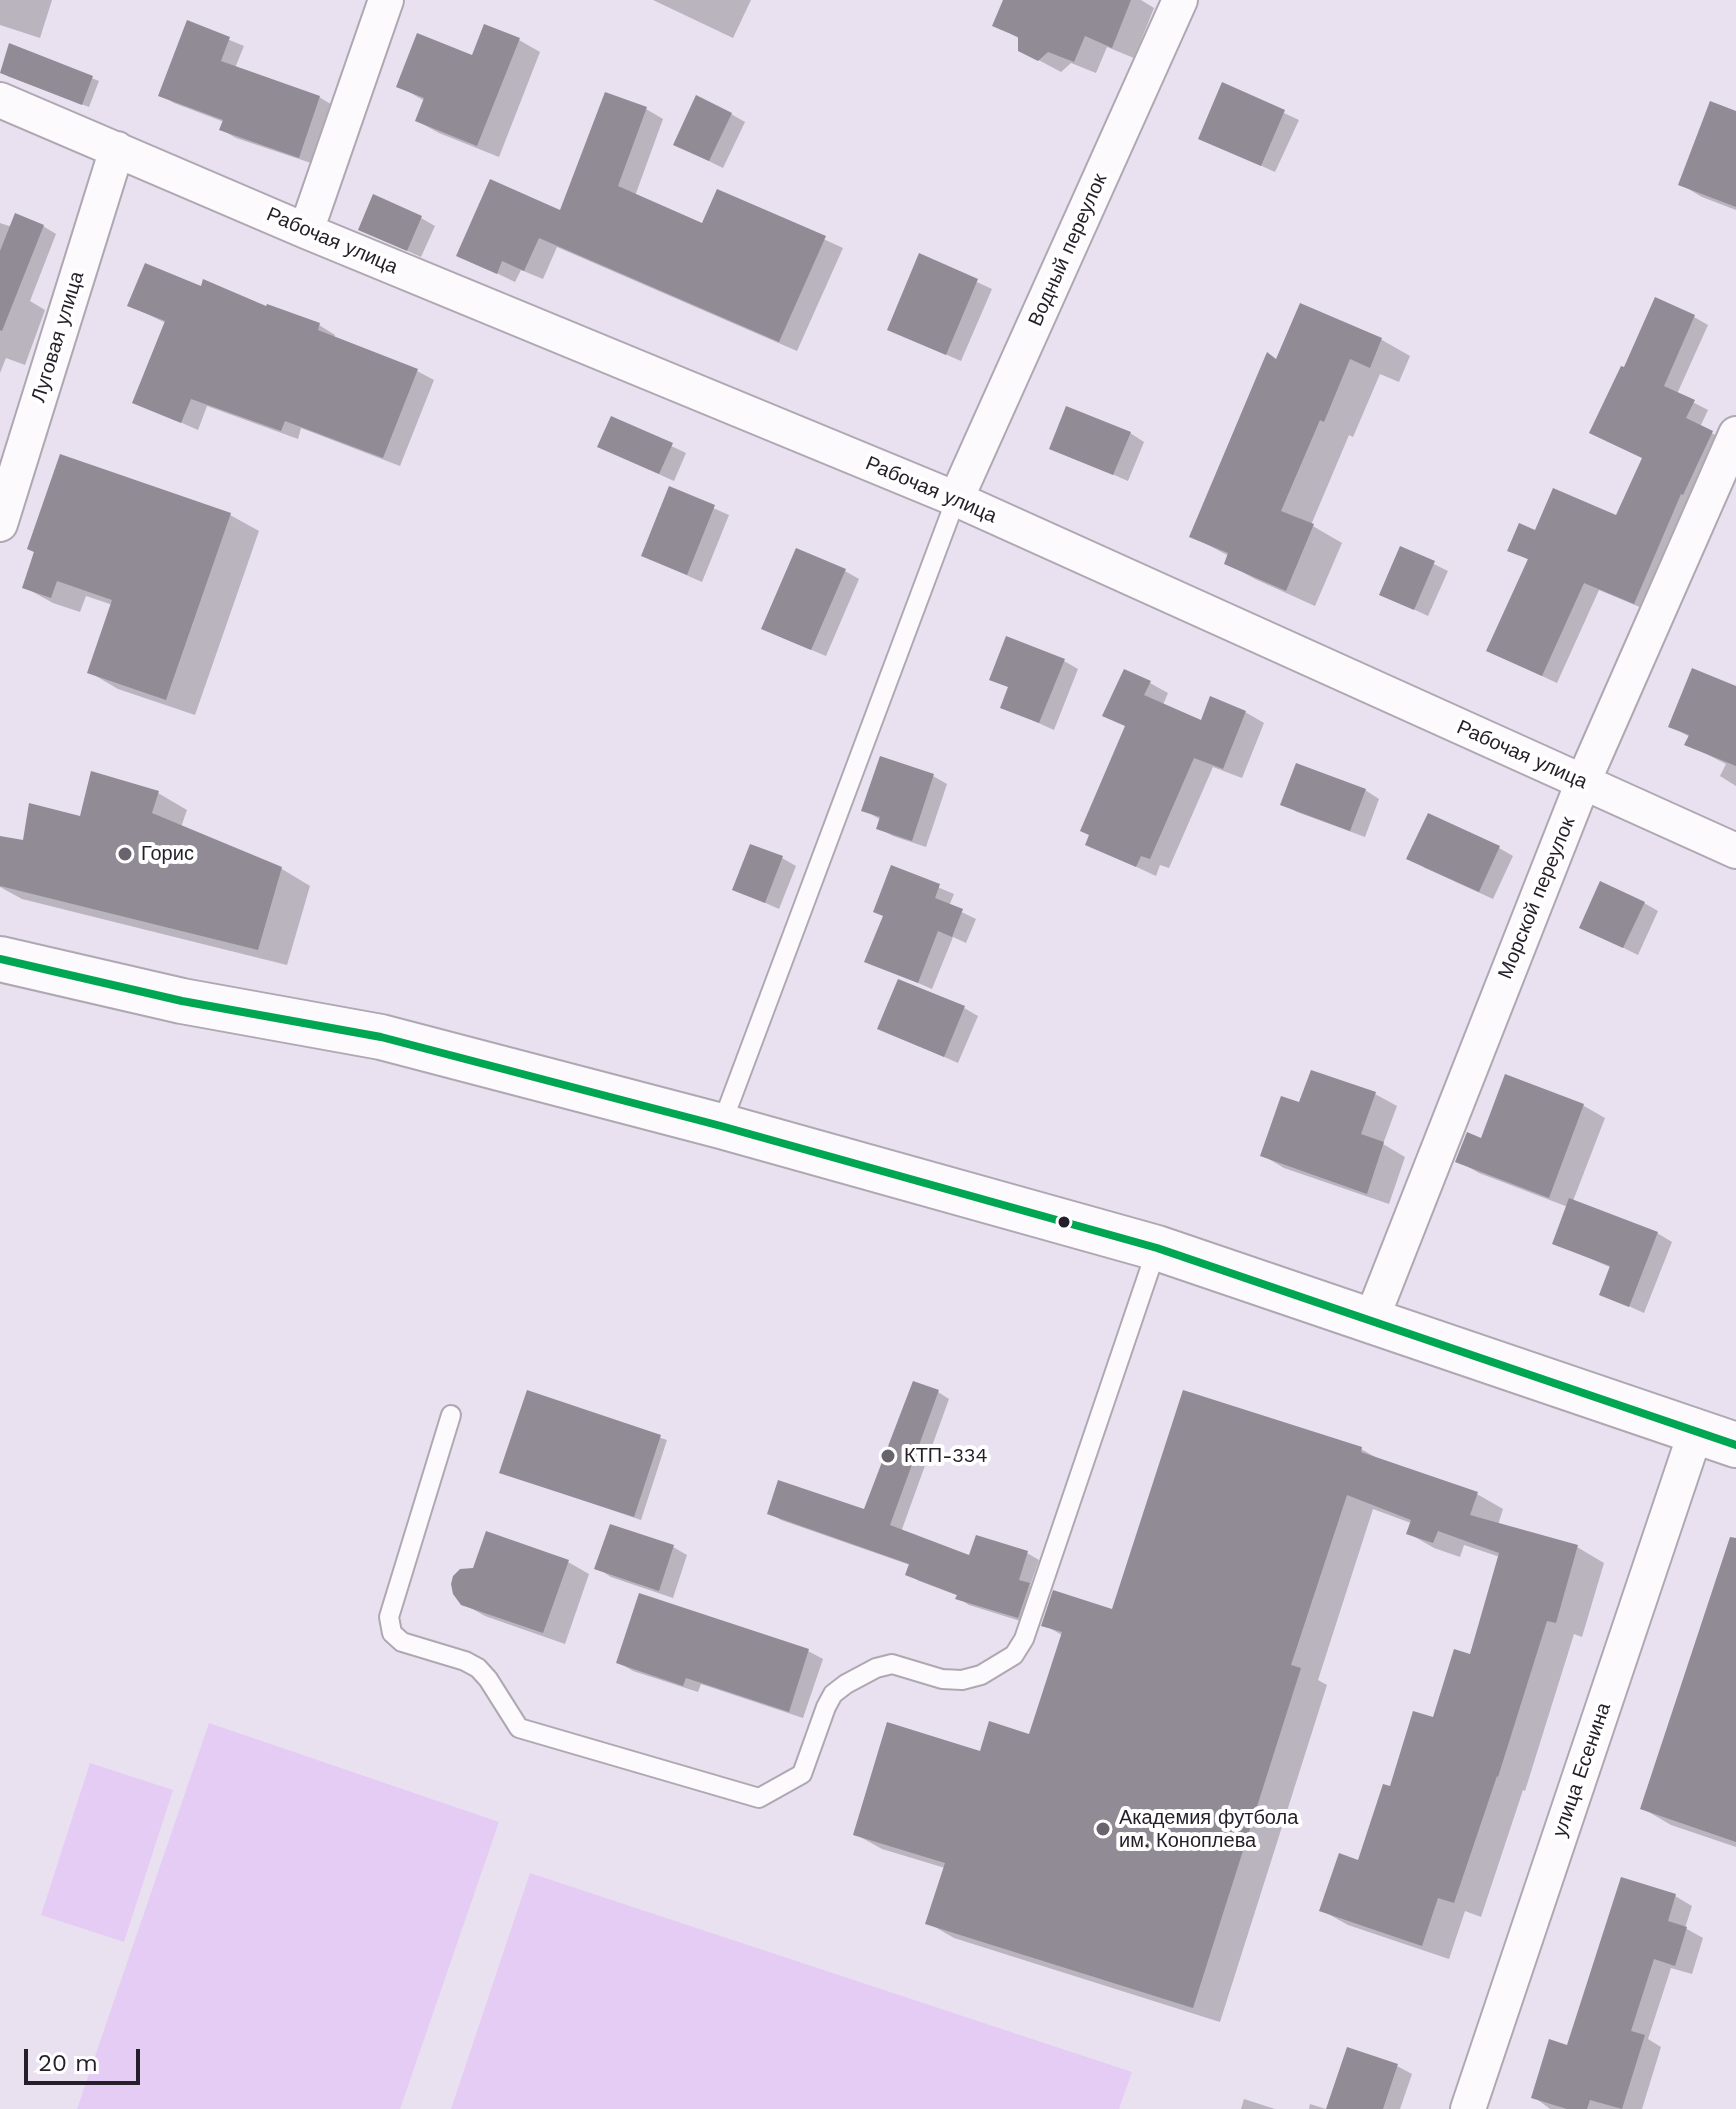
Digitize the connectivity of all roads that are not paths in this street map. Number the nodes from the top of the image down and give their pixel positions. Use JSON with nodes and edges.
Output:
{"nodes":[{"id":1,"x":386,"y":0,"type":"edge"},
{"id":2,"x":1180,"y":0,"type":"edge"},
{"id":3,"x":0,"y":100,"type":"edge"},
{"id":4,"x":117,"y":149,"type":"junction"},
{"id":5,"x":306,"y":231,"type":"junction"},
{"id":6,"x":1736,"y":434,"type":"edge"},
{"id":7,"x":956,"y":499,"type":"junction"},
{"id":8,"x":0,"y":524,"type":"edge"},
{"id":9,"x":1583,"y":782,"type":"junction"},
{"id":10,"x":1736,"y":851,"type":"edge"},
{"id":11,"x":12,"y":966,"type":"edge"},
{"id":12,"x":721,"y":1126,"type":"junction"},
{"id":13,"x":1157,"y":1248,"type":"junction"},
{"id":14,"x":1370,"y":1323,"type":"junction"},
{"id":15,"x":451,"y":1415,"type":"dead end"},
{"id":16,"x":1716,"y":1438,"type":"edge"},
{"id":17,"x":1468,"y":2109,"type":"edge"}],
"edges":[{"from":1,"to":5,"type":"street"},
{"from":2,"to":7,"type":"street","name":"Водный переулок"},
{"from":3,"to":4,"type":"street","name":"Рабочая улица"},
{"from":4,"to":5,"type":"street","name":"Рабочая улица"},
{"from":4,"to":8,"type":"street","name":"Луговая улица"},
{"from":5,"to":7,"type":"street","name":"Рабочая улица"},
{"from":6,"to":9,"type":"street","name":"Морской переулок"},
{"from":7,"to":9,"type":"street","name":"Рабочая улица"},
{"from":7,"to":12,"type":"lane"},
{"from":9,"to":10,"type":"street","name":"Рабочая улица"},
{"from":9,"to":14,"type":"street","name":"Морской переулок"},
{"from":11,"to":12,"type":"main road"},
{"from":12,"to":13,"type":"main road"},
{"from":13,"to":14,"type":"main road"},
{"from":13,"to":15,"type":"lane"},
{"from":14,"to":16,"type":"main road"},
{"from":16,"to":17,"type":"street","name":"улица Есенина"}]}
